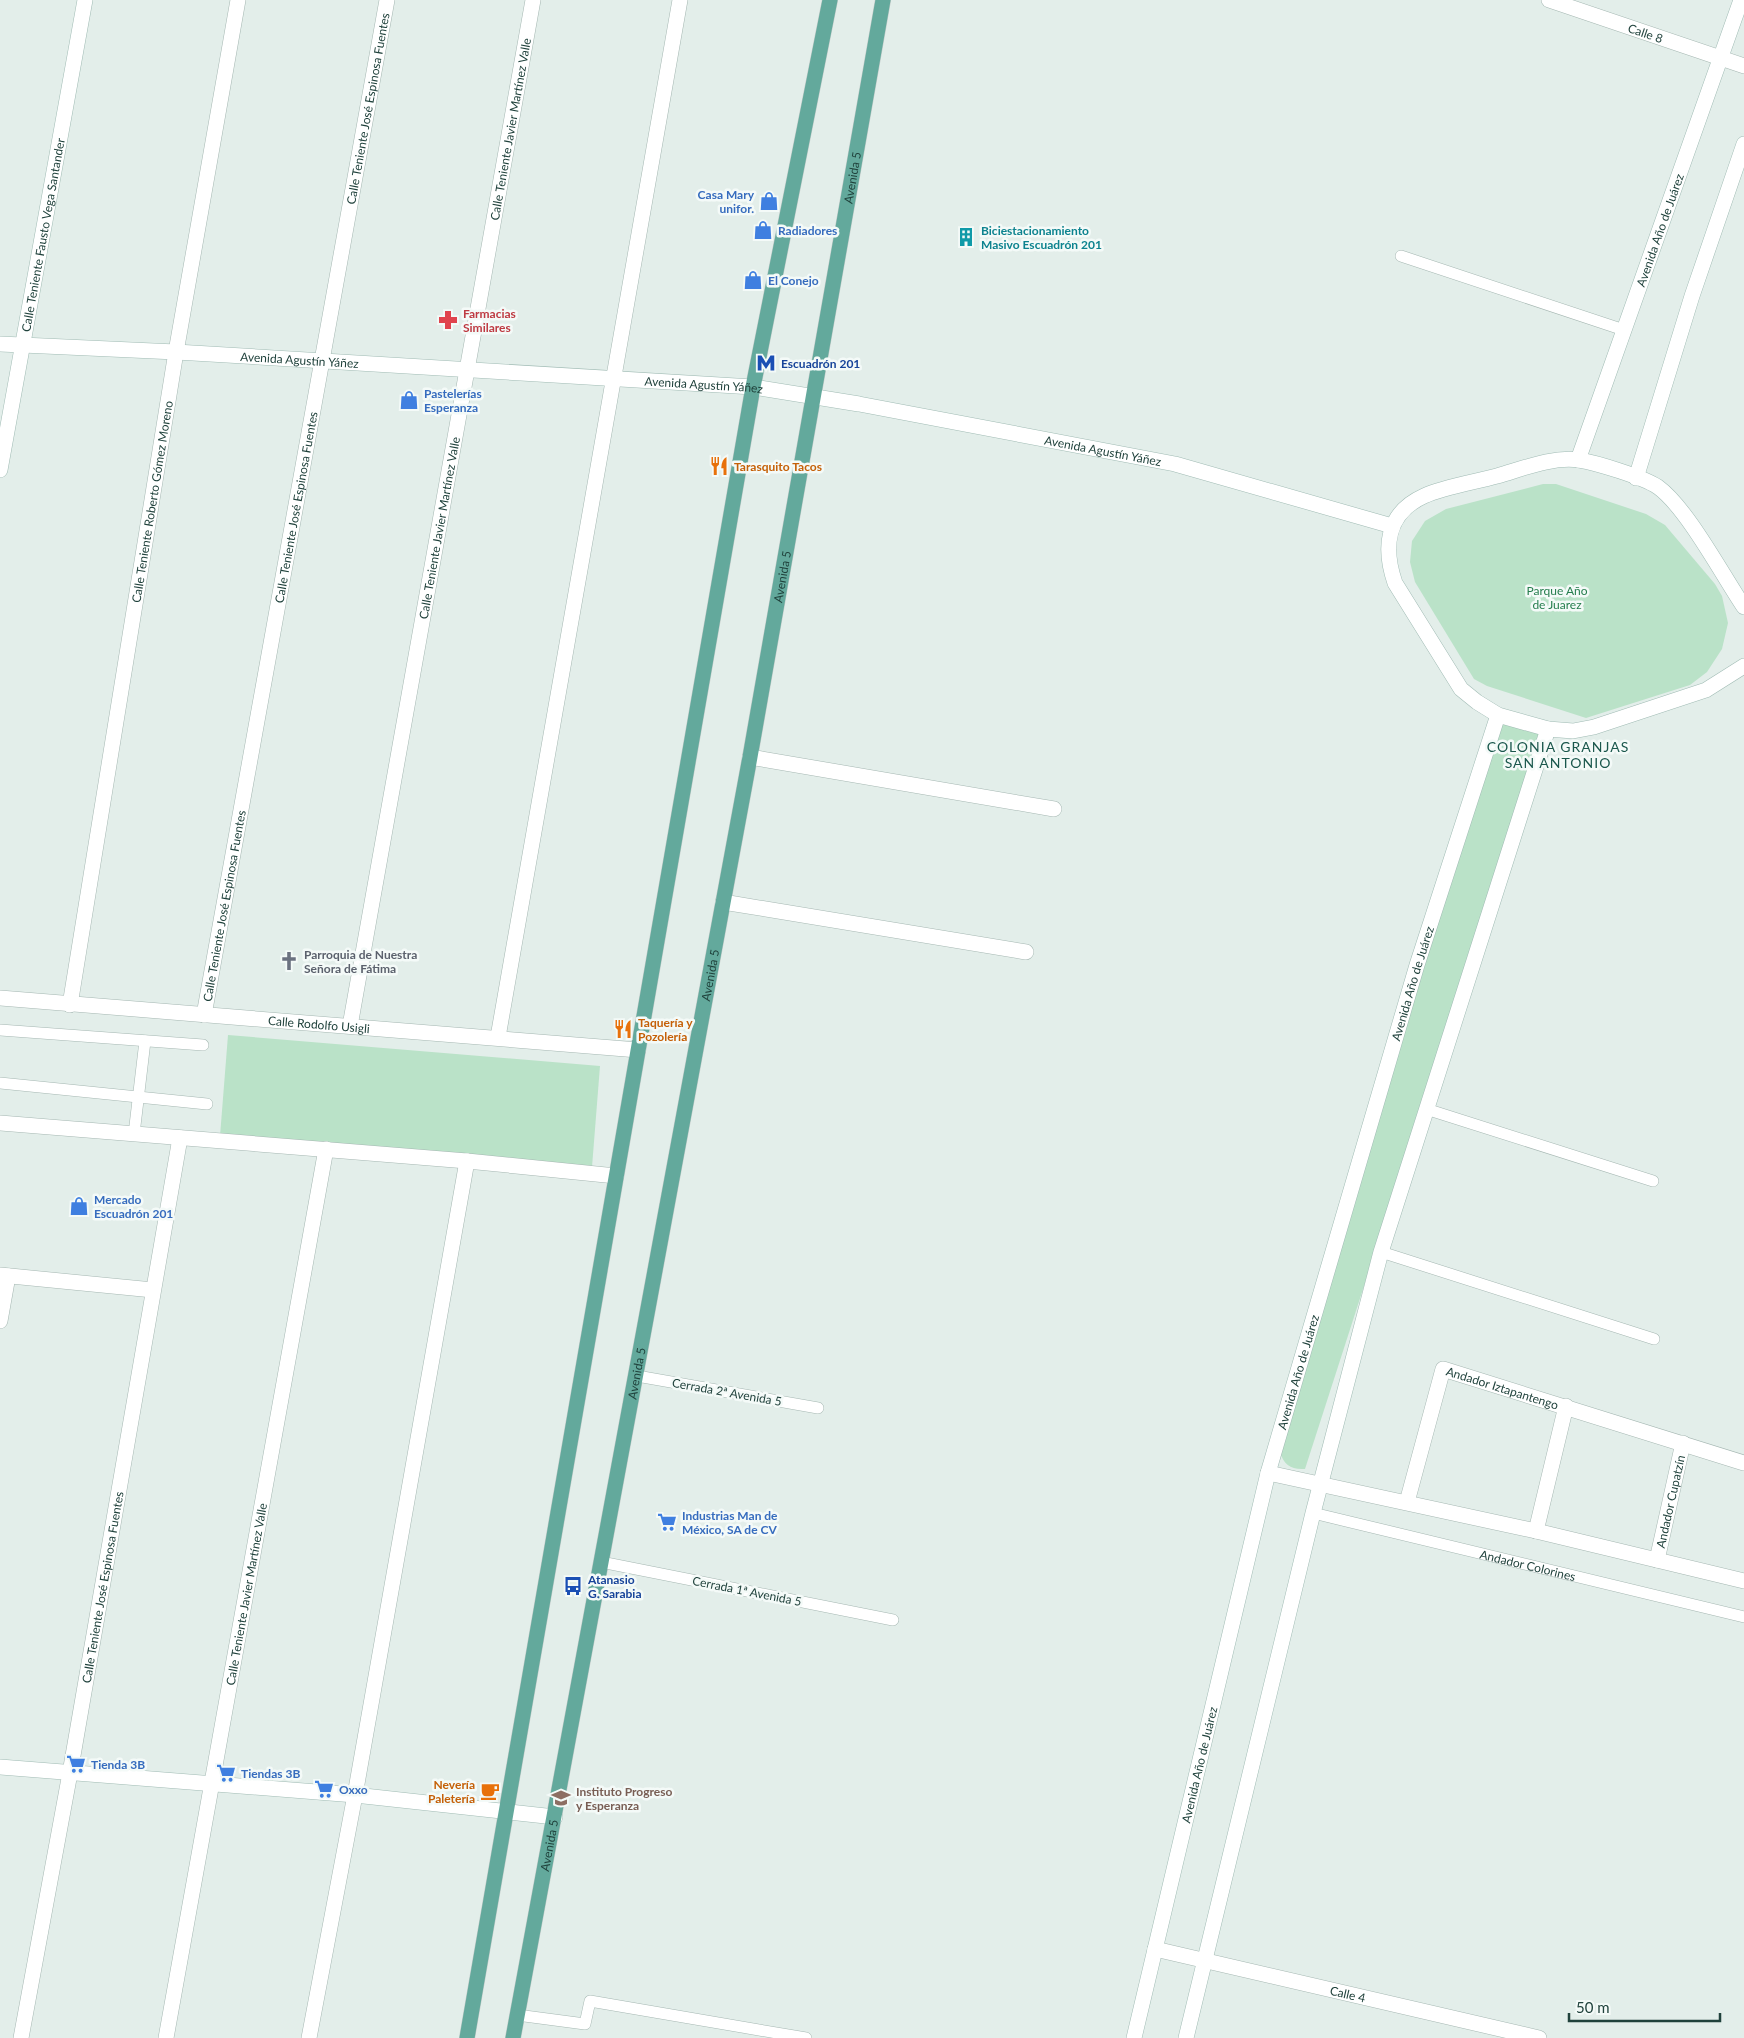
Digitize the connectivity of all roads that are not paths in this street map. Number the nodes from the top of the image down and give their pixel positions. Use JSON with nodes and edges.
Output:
{"nodes":[{"id":1,"x":85,"y":0,"type":"edge"},
{"id":2,"x":238,"y":0,"type":"edge"},
{"id":3,"x":388,"y":0,"type":"edge"},
{"id":4,"x":533,"y":0,"type":"edge"},
{"id":5,"x":680,"y":0,"type":"edge"},
{"id":6,"x":830,"y":0,"type":"edge"},
{"id":7,"x":883,"y":0,"type":"edge"},
{"id":8,"x":1549,"y":0,"type":"edge"},
{"id":9,"x":1741,"y":0,"type":"edge"},
{"id":10,"x":1721,"y":58,"type":"junction"},
{"id":11,"x":1744,"y":66,"type":"edge"},
{"id":12,"x":1744,"y":144,"type":"edge"},
{"id":13,"x":1401,"y":256,"type":"dead end"},
{"id":14,"x":1624,"y":330,"type":"junction"},
{"id":15,"x":0,"y":344,"type":"edge"},
{"id":16,"x":22,"y":345,"type":"junction"},
{"id":17,"x":176,"y":352,"type":"junction"},
{"id":18,"x":322,"y":361,"type":"junction"},
{"id":19,"x":466,"y":370,"type":"junction"},
{"id":20,"x":613,"y":379,"type":"junction"},
{"id":21,"x":753,"y":387,"type":"junction"},
{"id":22,"x":814,"y":396,"type":"junction"},
{"id":23,"x":1578,"y":460,"type":"junction"},
{"id":24,"x":0,"y":470,"type":"edge"},
{"id":25,"x":1636,"y":478,"type":"junction"},
{"id":26,"x":1392,"y":526,"type":"junction"},
{"id":27,"x":1744,"y":607,"type":"edge"},
{"id":28,"x":1744,"y":666,"type":"edge"},
{"id":29,"x":1498,"y":715,"type":"junction"},
{"id":30,"x":1548,"y":729,"type":"junction"},
{"id":31,"x":750,"y":757,"type":"junction"},
{"id":32,"x":1054,"y":808,"type":"dead end"},
{"id":33,"x":723,"y":902,"type":"junction"},
{"id":34,"x":1026,"y":952,"type":"dead end"},
{"id":35,"x":0,"y":998,"type":"edge"},
{"id":36,"x":70,"y":1005,"type":"junction"},
{"id":37,"x":204,"y":1015,"type":"junction"},
{"id":38,"x":350,"y":1026,"type":"junction"},
{"id":39,"x":0,"y":1030,"type":"edge"},
{"id":40,"x":498,"y":1037,"type":"junction"},
{"id":41,"x":145,"y":1041,"type":"junction"},
{"id":42,"x":204,"y":1045,"type":"dead end"},
{"id":43,"x":638,"y":1050,"type":"junction"},
{"id":44,"x":0,"y":1084,"type":"edge"},
{"id":45,"x":138,"y":1098,"type":"junction"},
{"id":46,"x":207,"y":1104,"type":"dead end"},
{"id":47,"x":1426,"y":1110,"type":"junction"},
{"id":48,"x":0,"y":1123,"type":"edge"},
{"id":49,"x":134,"y":1134,"type":"junction"},
{"id":50,"x":180,"y":1138,"type":"junction"},
{"id":51,"x":326,"y":1149,"type":"junction"},
{"id":52,"x":467,"y":1161,"type":"junction"},
{"id":53,"x":616,"y":1176,"type":"junction"},
{"id":54,"x":1652,"y":1181,"type":"dead end"},
{"id":55,"x":1381,"y":1252,"type":"junction"},
{"id":56,"x":4,"y":1275,"type":"edge"},
{"id":57,"x":153,"y":1290,"type":"junction"},
{"id":58,"x":0,"y":1321,"type":"edge"},
{"id":59,"x":1654,"y":1339,"type":"dead end"},
{"id":60,"x":637,"y":1376,"type":"junction"},
{"id":61,"x":1566,"y":1406,"type":"junction"},
{"id":62,"x":818,"y":1408,"type":"dead end"},
{"id":63,"x":1683,"y":1443,"type":"junction"},
{"id":64,"x":1744,"y":1463,"type":"edge"},
{"id":65,"x":1268,"y":1473,"type":"junction"},
{"id":66,"x":1320,"y":1484,"type":"junction"},
{"id":67,"x":1407,"y":1502,"type":"junction"},
{"id":68,"x":1313,"y":1513,"type":"junction"},
{"id":69,"x":1536,"y":1531,"type":"junction"},
{"id":70,"x":1657,"y":1560,"type":"junction"},
{"id":71,"x":601,"y":1562,"type":"junction"},
{"id":72,"x":1744,"y":1581,"type":"edge"},
{"id":73,"x":1744,"y":1617,"type":"edge"},
{"id":74,"x":893,"y":1620,"type":"dead end"},
{"id":75,"x":0,"y":1768,"type":"edge"},
{"id":76,"x":70,"y":1773,"type":"junction"},
{"id":77,"x":212,"y":1784,"type":"junction"},
{"id":78,"x":355,"y":1795,"type":"junction"},
{"id":79,"x":506,"y":1812,"type":"junction"},
{"id":80,"x":555,"y":1817,"type":"junction"},
{"id":81,"x":1155,"y":1949,"type":"junction"},
{"id":82,"x":1205,"y":1960,"type":"junction"},
{"id":83,"x":516,"y":2015,"type":"junction"},
{"id":84,"x":21,"y":2038,"type":"edge"},
{"id":85,"x":166,"y":2038,"type":"edge"},
{"id":86,"x":309,"y":2038,"type":"edge"},
{"id":87,"x":467,"y":2038,"type":"edge"},
{"id":88,"x":513,"y":2038,"type":"edge"},
{"id":89,"x":806,"y":2038,"type":"edge"},
{"id":90,"x":1134,"y":2038,"type":"edge"},
{"id":91,"x":1186,"y":2038,"type":"edge"},
{"id":92,"x":1539,"y":2038,"type":"edge"}],
"edges":[{"from":1,"to":16,"type":"street","name":"Calle Teniente Fausto Vega Santander"},
{"from":2,"to":17,"type":"street","name":"Calle Teniente Roberto Gómez Moreno"},
{"from":3,"to":18,"type":"street","name":"Calle Teniente José Espinosa Fuentes"},
{"from":4,"to":19,"type":"street","name":"Calle Teniente Javier Martínez Valle"},
{"from":5,"to":20,"type":"street"},
{"from":6,"to":21,"type":"main road"},
{"from":7,"to":22,"type":"main road","name":"Avenida 5"},
{"from":8,"to":10,"type":"street","name":"Calle 8"},
{"from":9,"to":10,"type":"street","name":"Avenida Año de Juárez"},
{"from":10,"to":11,"type":"street","name":"Calle 8"},
{"from":10,"to":14,"type":"street","name":"Avenida Año de Juárez"},
{"from":12,"to":25,"type":"street"},
{"from":13,"to":14,"type":"lane"},
{"from":14,"to":23,"type":"street","name":"Avenida Año de Juárez"},
{"from":15,"to":16,"type":"street","name":"Avenida Agustín Yáñez"},
{"from":16,"to":17,"type":"street","name":"Avenida Agustín Yáñez"},
{"from":16,"to":24,"type":"street","name":"Calle Teniente Fausto Vega Santander"},
{"from":17,"to":18,"type":"street","name":"Avenida Agustín Yáñez"},
{"from":17,"to":36,"type":"street","name":"Calle Teniente Roberto Gómez Moreno"},
{"from":18,"to":19,"type":"street","name":"Avenida Agustín Yáñez"},
{"from":18,"to":37,"type":"street","name":"Calle Teniente José Espinosa Fuentes"},
{"from":19,"to":20,"type":"street","name":"Avenida Agustín Yáñez"},
{"from":19,"to":38,"type":"street","name":"Calle Teniente Javier Martínez Valle"},
{"from":20,"to":21,"type":"street","name":"Avenida Agustín Yáñez"},
{"from":20,"to":40,"type":"street"},
{"from":21,"to":22,"type":"street","name":"Avenida Agustín Yáñez"},
{"from":21,"to":43,"type":"main road"},
{"from":22,"to":26,"type":"street","name":"Avenida Agustín Yáñez"},
{"from":22,"to":31,"type":"main road","name":"Avenida 5"},
{"from":23,"to":25,"type":"street"},
{"from":23,"to":26,"type":"street"},
{"from":25,"to":27,"type":"street"},
{"from":26,"to":29,"type":"street"},
{"from":28,"to":30,"type":"street"},
{"from":29,"to":30,"type":"street"},
{"from":29,"to":65,"type":"street","name":"Avenida Año de Juárez"},
{"from":30,"to":47,"type":"street"},
{"from":31,"to":32,"type":"street"},
{"from":31,"to":33,"type":"main road","name":"Avenida 5"},
{"from":33,"to":34,"type":"street"},
{"from":33,"to":60,"type":"main road","name":"Avenida 5"},
{"from":35,"to":36,"type":"street","name":"Calle Rodolfo Usigli"},
{"from":36,"to":37,"type":"street","name":"Calle Rodolfo Usigli"},
{"from":37,"to":38,"type":"street","name":"Calle Rodolfo Usigli"},
{"from":38,"to":40,"type":"street","name":"Calle Rodolfo Usigli"},
{"from":39,"to":41,"type":"lane"},
{"from":40,"to":43,"type":"street","name":"Calle Rodolfo Usigli"},
{"from":41,"to":42,"type":"lane"},
{"from":41,"to":45,"type":"lane"},
{"from":43,"to":53,"type":"main road"},
{"from":44,"to":45,"type":"lane"},
{"from":45,"to":46,"type":"lane"},
{"from":45,"to":49,"type":"lane"},
{"from":47,"to":54,"type":"lane"},
{"from":47,"to":55,"type":"street"},
{"from":48,"to":49,"type":"street"},
{"from":49,"to":50,"type":"street"},
{"from":50,"to":51,"type":"street"},
{"from":50,"to":57,"type":"street","name":"Calle Teniente José Espinosa Fuentes"},
{"from":51,"to":52,"type":"street"},
{"from":51,"to":77,"type":"street","name":"Calle Teniente Javier Martínez Valle"},
{"from":52,"to":53,"type":"street"},
{"from":52,"to":78,"type":"street"},
{"from":53,"to":79,"type":"main road"},
{"from":55,"to":59,"type":"lane"},
{"from":55,"to":66,"type":"street"},
{"from":56,"to":57,"type":"street"},
{"from":56,"to":58,"type":"street"},
{"from":57,"to":76,"type":"street","name":"Calle Teniente José Espinosa Fuentes"},
{"from":60,"to":62,"type":"lane","name":"Cerrada 2ª Avenida 5"},
{"from":60,"to":71,"type":"main road","name":"Avenida 5"},
{"from":61,"to":63,"type":"street","name":"Andador Iztapantengo"},
{"from":61,"to":67,"type":"street","name":"Andador Iztapantengo"},
{"from":61,"to":69,"type":"street"},
{"from":63,"to":64,"type":"street","name":"Andador Iztapantengo"},
{"from":63,"to":70,"type":"street","name":"Andador Cupatzín"},
{"from":65,"to":66,"type":"street"},
{"from":65,"to":81,"type":"street","name":"Avenida Año de Juárez"},
{"from":66,"to":67,"type":"street"},
{"from":66,"to":68,"type":"street"},
{"from":67,"to":69,"type":"street"},
{"from":68,"to":73,"type":"lane","name":"Andador Colorines"},
{"from":68,"to":82,"type":"street"},
{"from":69,"to":70,"type":"street"},
{"from":70,"to":72,"type":"street"},
{"from":71,"to":74,"type":"lane","name":"Cerrada 1ª Avenida 5"},
{"from":71,"to":80,"type":"main road","name":"Avenida 5"},
{"from":75,"to":76,"type":"street"},
{"from":76,"to":77,"type":"street"},
{"from":76,"to":84,"type":"street","name":"Calle Teniente José Espinosa Fuentes"},
{"from":77,"to":78,"type":"street"},
{"from":77,"to":85,"type":"street","name":"Calle Teniente Javier Martínez Valle"},
{"from":78,"to":79,"type":"street"},
{"from":78,"to":86,"type":"street"},
{"from":79,"to":80,"type":"street"},
{"from":79,"to":87,"type":"main road"},
{"from":80,"to":83,"type":"main road","name":"Avenida 5"},
{"from":81,"to":82,"type":"street","name":"Calle 4"},
{"from":81,"to":90,"type":"street","name":"Avenida Año de Juárez"},
{"from":82,"to":91,"type":"street"},
{"from":82,"to":92,"type":"street","name":"Calle 4"},
{"from":83,"to":88,"type":"main road","name":"Avenida 5"},
{"from":83,"to":89,"type":"lane"}]}
